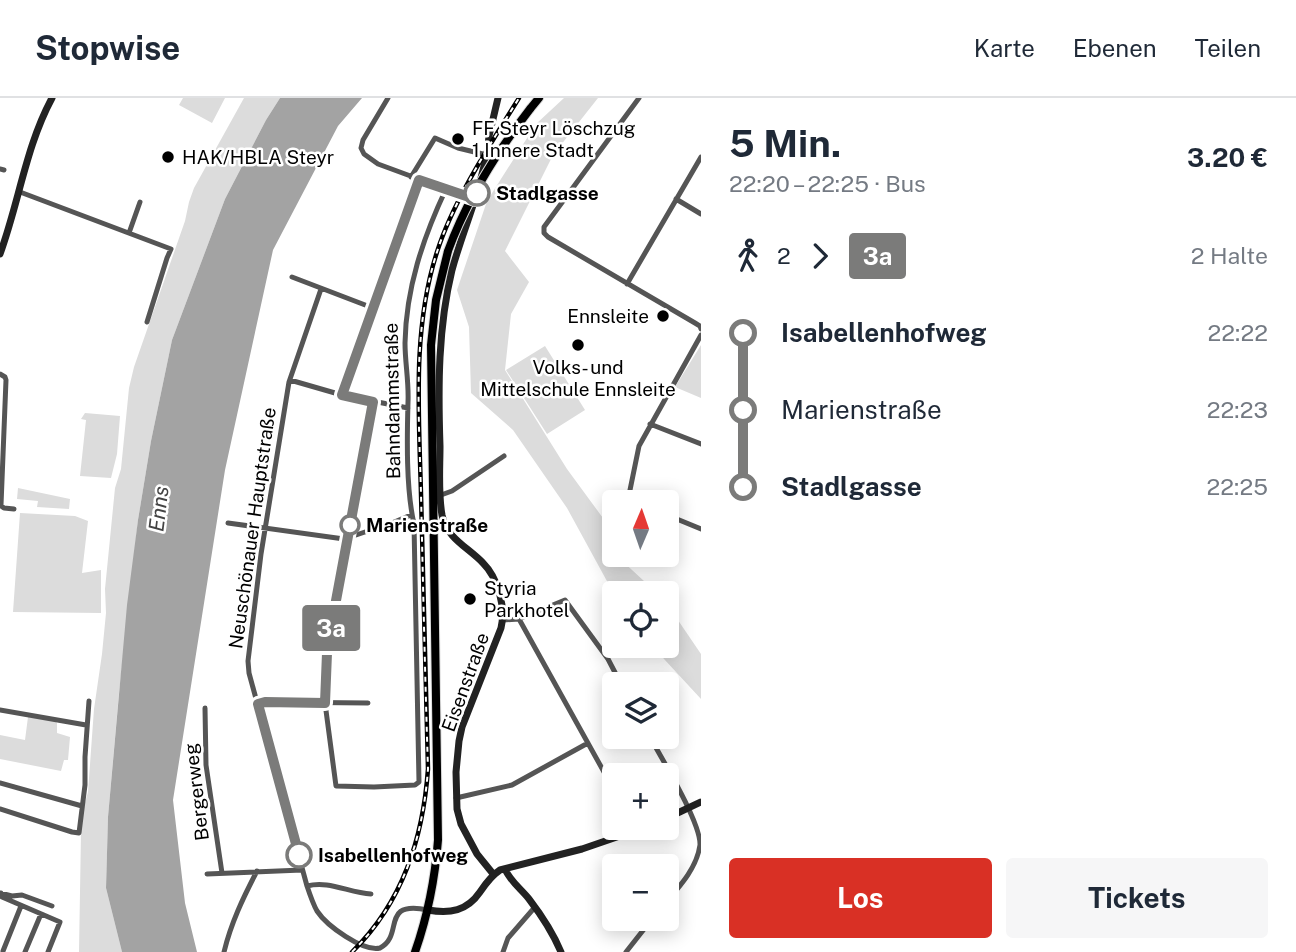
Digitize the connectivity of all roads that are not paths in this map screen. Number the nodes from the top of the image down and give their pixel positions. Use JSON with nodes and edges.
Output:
{"nodes":[{"id":1,"x":52,"y":98,"type":"edge"},
{"id":2,"x":388,"y":98,"type":"edge"},
{"id":3,"x":498,"y":98,"type":"edge"},
{"id":4,"x":539,"y":98,"type":"edge"},
{"id":5,"x":639,"y":98,"type":"edge"},
{"id":6,"x":487,"y":155,"type":"junction"},
{"id":7,"x":701,"y":157,"type":"edge"},
{"id":8,"x":411,"y":177,"type":"junction"},
{"id":9,"x":419,"y":180,"type":"junction"},
{"id":10,"x":446,"y":189,"type":"junction"},
{"id":11,"x":20,"y":192,"type":"junction"},
{"id":12,"x":475,"y":199,"type":"junction"},
{"id":13,"x":676,"y":199,"type":"junction"},
{"id":14,"x":140,"y":202,"type":"dead end"},
{"id":15,"x":701,"y":214,"type":"edge"},
{"id":16,"x":129,"y":233,"type":"junction"},
{"id":17,"x":0,"y":254,"type":"edge"},
{"id":18,"x":292,"y":277,"type":"dead end"},
{"id":19,"x":627,"y":284,"type":"junction"},
{"id":20,"x":321,"y":289,"type":"junction"},
{"id":21,"x":373,"y":308,"type":"junction"},
{"id":22,"x":147,"y":322,"type":"dead end"},
{"id":23,"x":701,"y":327,"type":"edge"},
{"id":24,"x":701,"y":335,"type":"edge"},
{"id":25,"x":0,"y":374,"type":"edge"},
{"id":26,"x":290,"y":380,"type":"junction"},
{"id":27,"x":342,"y":395,"type":"junction"},
{"id":28,"x":373,"y":402,"type":"junction"},
{"id":29,"x":408,"y":408,"type":"junction"},
{"id":30,"x":650,"y":424,"type":"junction"},
{"id":31,"x":701,"y":444,"type":"edge"},
{"id":32,"x":504,"y":456,"type":"dead end"},
{"id":33,"x":630,"y":490,"type":"edge"},
{"id":34,"x":441,"y":495,"type":"junction"},
{"id":35,"x":0,"y":505,"type":"edge"},
{"id":36,"x":14,"y":509,"type":"dead end"},
{"id":37,"x":411,"y":515,"type":"junction"},
{"id":38,"x":679,"y":520,"type":"edge"},
{"id":39,"x":228,"y":523,"type":"dead end"},
{"id":40,"x":266,"y":528,"type":"junction"},
{"id":41,"x":701,"y":529,"type":"edge"},
{"id":42,"x":347,"y":538,"type":"junction"},
{"id":43,"x":519,"y":619,"type":"junction"},
{"id":44,"x":503,"y":620,"type":"junction"},
{"id":45,"x":615,"y":672,"type":"edge"},
{"id":46,"x":89,"y":701,"type":"dead end"},
{"id":47,"x":325,"y":703,"type":"junction"},
{"id":48,"x":258,"y":704,"type":"junction"},
{"id":49,"x":368,"y":704,"type":"dead end"},
{"id":50,"x":205,"y":708,"type":"dead end"},
{"id":51,"x":0,"y":710,"type":"edge"},
{"id":52,"x":86,"y":725,"type":"junction"},
{"id":53,"x":588,"y":743,"type":"junction"},
{"id":54,"x":657,"y":749,"type":"edge"},
{"id":55,"x":602,"y":768,"type":"edge"},
{"id":56,"x":0,"y":783,"type":"edge"},
{"id":57,"x":456,"y":798,"type":"junction"},
{"id":58,"x":701,"y":802,"type":"edge"},
{"id":59,"x":82,"y":806,"type":"junction"},
{"id":60,"x":690,"y":808,"type":"junction"},
{"id":61,"x":0,"y":809,"type":"edge"},
{"id":62,"x":679,"y":813,"type":"edge"},
{"id":63,"x":607,"y":840,"type":"edge"},
{"id":64,"x":505,"y":869,"type":"junction"},
{"id":65,"x":302,"y":870,"type":"junction"},
{"id":66,"x":257,"y":872,"type":"junction"},
{"id":67,"x":222,"y":873,"type":"junction"},
{"id":68,"x":207,"y":874,"type":"dead end"},
{"id":69,"x":494,"y":875,"type":"junction"},
{"id":70,"x":307,"y":886,"type":"junction"},
{"id":71,"x":679,"y":886,"type":"edge"},
{"id":72,"x":371,"y":894,"type":"dead end"},
{"id":73,"x":1,"y":896,"type":"edge"},
{"id":74,"x":21,"y":906,"type":"junction"},
{"id":75,"x":52,"y":906,"type":"dead end"},
{"id":76,"x":536,"y":907,"type":"junction"},
{"id":77,"x":428,"y":910,"type":"junction"},
{"id":78,"x":41,"y":914,"type":"junction"},
{"id":79,"x":642,"y":931,"type":"edge"},
{"id":80,"x":3,"y":951,"type":"edge"},
{"id":81,"x":25,"y":952,"type":"edge"},
{"id":82,"x":48,"y":952,"type":"edge"},
{"id":83,"x":224,"y":952,"type":"edge"},
{"id":84,"x":415,"y":952,"type":"edge"},
{"id":85,"x":503,"y":952,"type":"edge"},
{"id":86,"x":561,"y":952,"type":"edge"},
{"id":87,"x":625,"y":952,"type":"edge"}],
"edges":[{"from":1,"to":11,"type":"street"},
{"from":2,"to":8,"type":"street"},
{"from":3,"to":6,"type":"street","name":"Eisenstraße"},
{"from":4,"to":77,"type":"main road","name":"Eisenstraße","bridge":true},
{"from":5,"to":19,"type":"street"},
{"from":6,"to":8,"type":"street"},
{"from":6,"to":12,"type":"street","name":"Eisenstraße"},
{"from":7,"to":13,"type":"street"},
{"from":8,"to":9,"type":"street"},
{"from":9,"to":10,"type":"street"},
{"from":9,"to":21,"type":"street"},
{"from":10,"to":12,"type":"street"},
{"from":10,"to":29,"type":"street","name":"Bahndammstraße"},
{"from":11,"to":16,"type":"street"},
{"from":11,"to":17,"type":"street"},
{"from":12,"to":34,"type":"street","name":"Eisenstraße"},
{"from":13,"to":15,"type":"street"},
{"from":13,"to":19,"type":"street"},
{"from":14,"to":16,"type":"street"},
{"from":16,"to":22,"type":"street"},
{"from":18,"to":20,"type":"street"},
{"from":19,"to":23,"type":"street"},
{"from":20,"to":21,"type":"street"},
{"from":20,"to":26,"type":"street","name":"Neuschönauer Hauptstraße"},
{"from":21,"to":27,"type":"street"},
{"from":24,"to":30,"type":"street"},
{"from":25,"to":35,"type":"street"},
{"from":26,"to":27,"type":"street"},
{"from":26,"to":40,"type":"street","name":"Neuschönauer Hauptstraße"},
{"from":27,"to":28,"type":"street"},
{"from":28,"to":29,"type":"street"},
{"from":28,"to":42,"type":"street"},
{"from":29,"to":37,"type":"street","name":"Bahndammstraße"},
{"from":30,"to":31,"type":"street"},
{"from":30,"to":33,"type":"street"},
{"from":32,"to":34,"type":"street"},
{"from":34,"to":44,"type":"street","name":"Eisenstraße"},
{"from":35,"to":36,"type":"street"},
{"from":37,"to":42,"type":"street"},
{"from":37,"to":47,"type":"street","name":"Bahndammstraße"},
{"from":38,"to":41,"type":"street"},
{"from":39,"to":40,"type":"street"},
{"from":40,"to":42,"type":"street"},
{"from":40,"to":48,"type":"street","name":"Neuschönauer Hauptstraße"},
{"from":42,"to":47,"type":"street"},
{"from":43,"to":44,"type":"street"},
{"from":43,"to":45,"type":"street"},
{"from":43,"to":53,"type":"street"},
{"from":44,"to":57,"type":"street","name":"Eisenstraße"},
{"from":46,"to":52,"type":"street"},
{"from":47,"to":48,"type":"street"},
{"from":47,"to":49,"type":"street"},
{"from":48,"to":65,"type":"street","name":"Neuschönauer Hauptstraße"},
{"from":50,"to":67,"type":"street","name":"Bergerweg"},
{"from":51,"to":52,"type":"street"},
{"from":52,"to":59,"type":"street"},
{"from":53,"to":55,"type":"street"},
{"from":53,"to":57,"type":"street"},
{"from":54,"to":60,"type":"street"},
{"from":56,"to":59,"type":"street"},
{"from":57,"to":69,"type":"street","name":"Eisenstraße"},
{"from":58,"to":60,"type":"street"},
{"from":59,"to":61,"type":"street"},
{"from":60,"to":62,"type":"street"},
{"from":60,"to":71,"type":"street"},
{"from":63,"to":64,"type":"street"},
{"from":64,"to":69,"type":"street"},
{"from":64,"to":76,"type":"street"},
{"from":65,"to":66,"type":"street"},
{"from":65,"to":70,"type":"street","name":"Neuschönauer Hauptstraße"},
{"from":66,"to":67,"type":"street"},
{"from":66,"to":83,"type":"street"},
{"from":67,"to":68,"type":"street"},
{"from":69,"to":77,"type":"street"},
{"from":70,"to":72,"type":"street"},
{"from":70,"to":77,"type":"street","name":"Neuschönauer Hauptstraße"},
{"from":73,"to":74,"type":"street"},
{"from":73,"to":75,"type":"street"},
{"from":74,"to":78,"type":"street"},
{"from":74,"to":80,"type":"street"},
{"from":76,"to":85,"type":"street"},
{"from":76,"to":86,"type":"street"},
{"from":77,"to":84,"type":"main road","name":"Eisenstraße"},
{"from":78,"to":81,"type":"street"},
{"from":78,"to":82,"type":"street"},
{"from":79,"to":87,"type":"street"}]}
